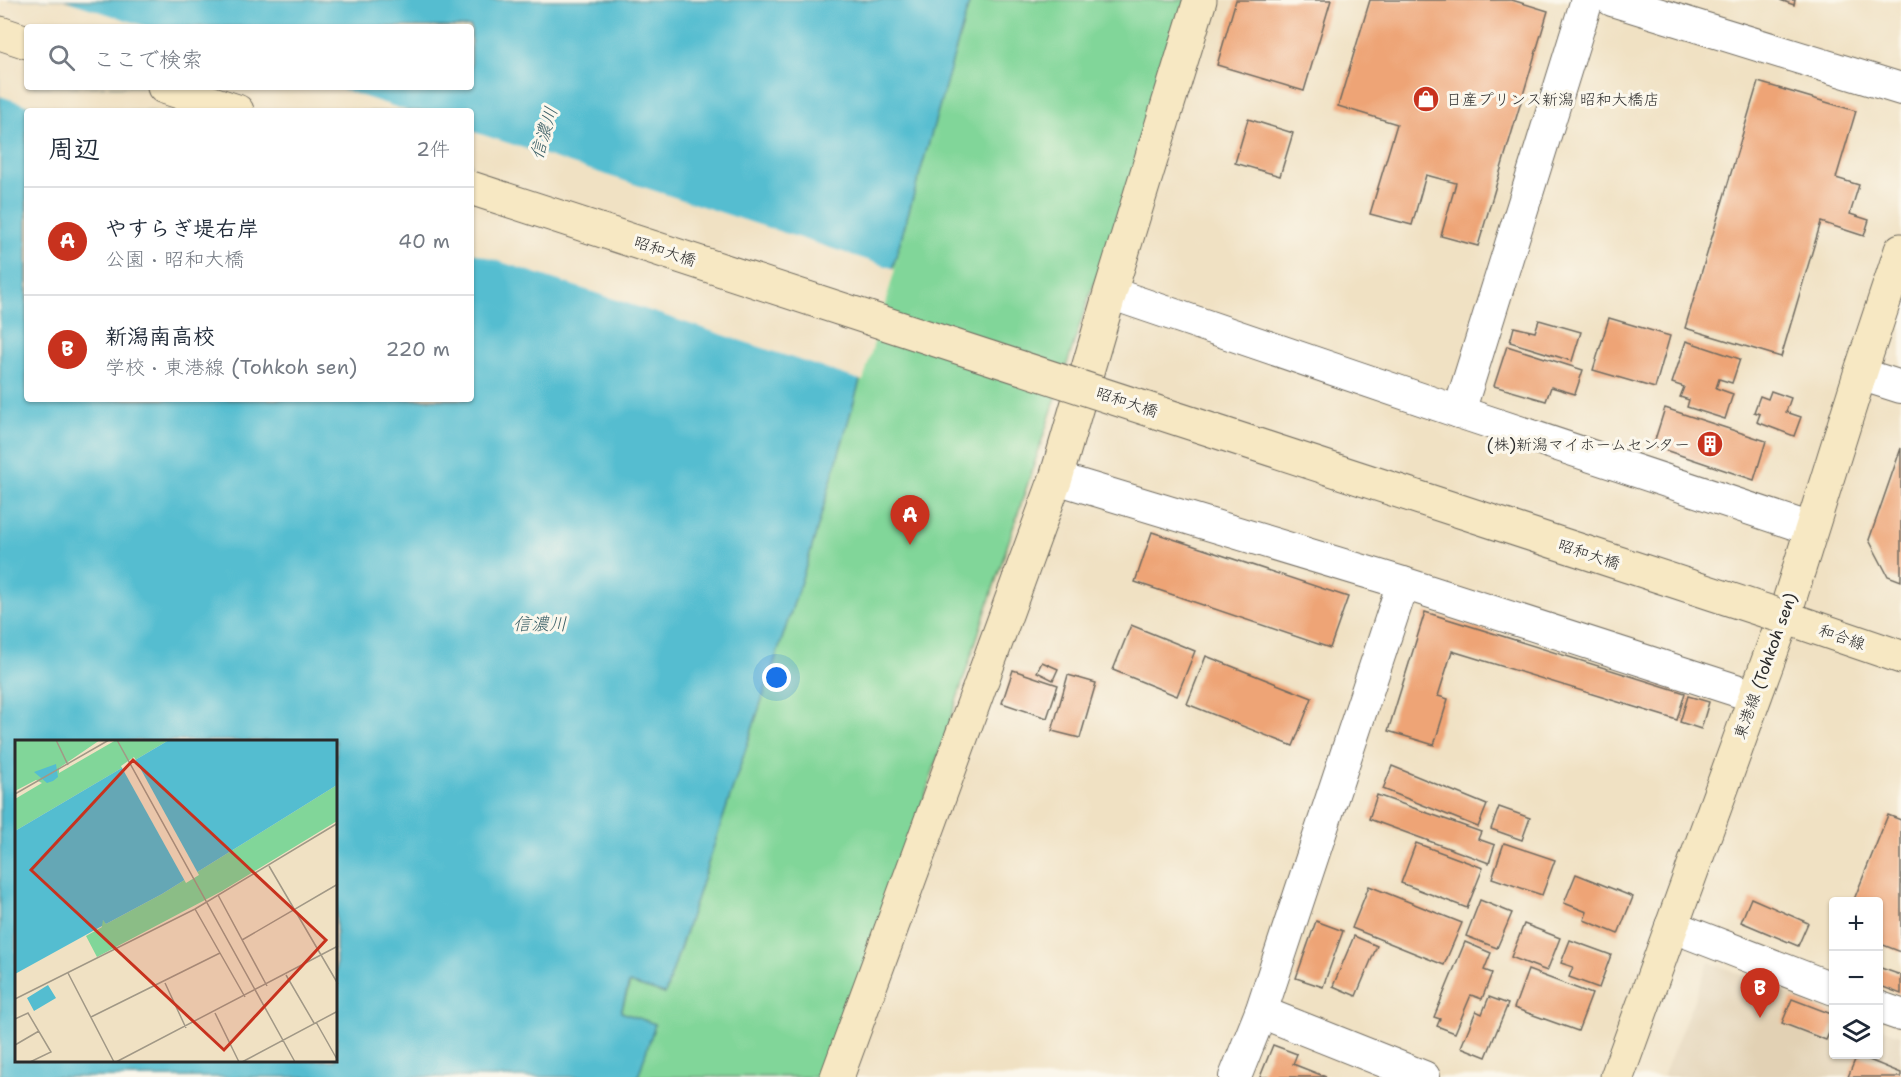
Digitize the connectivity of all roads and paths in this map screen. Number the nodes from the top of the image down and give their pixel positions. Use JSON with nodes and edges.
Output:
{"nodes":[{"id":1,"x":1200,"y":0,"type":"edge"},
{"id":2,"x":1587,"y":0,"type":"edge"},
{"id":3,"x":1612,"y":0,"type":"edge"},
{"id":4,"x":0,"y":33,"type":"edge"},
{"id":5,"x":24,"y":41,"type":"edge"},
{"id":6,"x":1901,"y":89,"type":"edge"},
{"id":7,"x":173,"y":90,"type":"edge"},
{"id":8,"x":228,"y":108,"type":"edge"},
{"id":9,"x":474,"y":189,"type":"edge"},
{"id":10,"x":1901,"y":250,"type":"edge"},
{"id":11,"x":1110,"y":293,"type":"junction"},
{"id":12,"x":1860,"y":374,"type":"junction"},
{"id":13,"x":1901,"y":387,"type":"edge"},
{"id":14,"x":1459,"y":412,"type":"junction"},
{"id":15,"x":1056,"y":478,"type":"junction"},
{"id":16,"x":1811,"y":529,"type":"junction"},
{"id":17,"x":1403,"y":583,"type":"junction"},
{"id":18,"x":1784,"y":617,"type":"junction"},
{"id":19,"x":1901,"y":657,"type":"edge"},
{"id":20,"x":1754,"y":696,"type":"junction"},
{"id":21,"x":1671,"y":926,"type":"junction"},
{"id":22,"x":1829,"y":987,"type":"edge"},
{"id":23,"x":1883,"y":1009,"type":"edge"},
{"id":24,"x":1261,"y":1012,"type":"junction"},
{"id":25,"x":1901,"y":1015,"type":"edge"},
{"id":26,"x":837,"y":1077,"type":"edge"},
{"id":27,"x":1235,"y":1077,"type":"edge"},
{"id":28,"x":1424,"y":1077,"type":"edge"},
{"id":29,"x":1617,"y":1077,"type":"edge"}],
"edges":[{"from":1,"to":11,"type":"street"},
{"from":2,"to":14,"type":"street"},
{"from":3,"to":6,"type":"street"},
{"from":4,"to":5,"type":"street"},
{"from":7,"to":8,"type":"street"},
{"from":9,"to":18,"type":"street","name":"昭和大橋","bridge":true},
{"from":10,"to":12,"type":"street","name":"東港線 (Tohkoh sen)"},
{"from":11,"to":14,"type":"street"},
{"from":11,"to":15,"type":"street"},
{"from":12,"to":13,"type":"street"},
{"from":12,"to":16,"type":"street","name":"東港線 (Tohkoh sen)"},
{"from":14,"to":16,"type":"street"},
{"from":15,"to":17,"type":"street"},
{"from":15,"to":26,"type":"street"},
{"from":16,"to":18,"type":"street","name":"東港線 (Tohkoh sen)"},
{"from":17,"to":20,"type":"street"},
{"from":17,"to":24,"type":"street"},
{"from":18,"to":19,"type":"street","name":"和合線"},
{"from":18,"to":20,"type":"street","name":"東港線 (Tohkoh sen)"},
{"from":20,"to":21,"type":"street","name":"東港線 (Tohkoh sen)"},
{"from":21,"to":22,"type":"street"},
{"from":21,"to":29,"type":"street","name":"東港線 (Tohkoh sen)"},
{"from":23,"to":25,"type":"street"},
{"from":24,"to":27,"type":"street"},
{"from":24,"to":28,"type":"street"}]}
